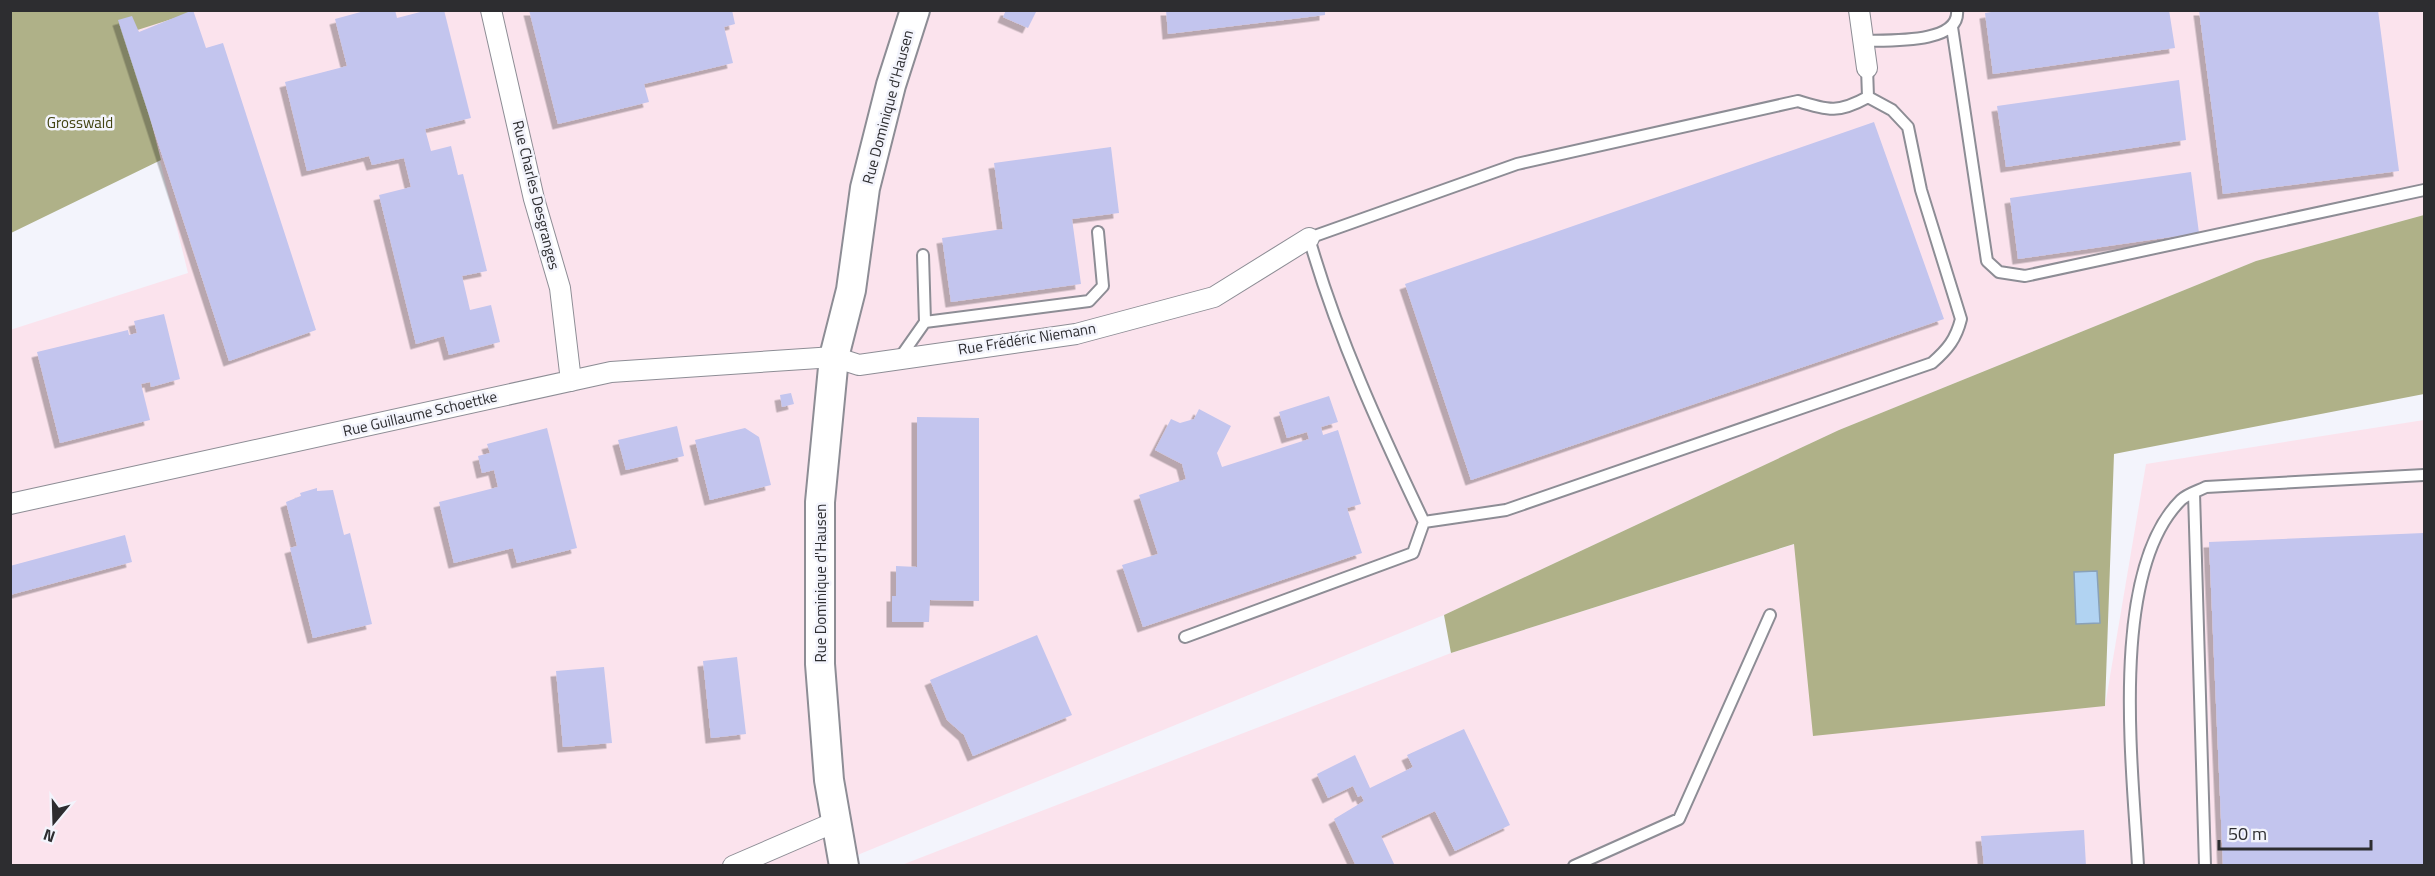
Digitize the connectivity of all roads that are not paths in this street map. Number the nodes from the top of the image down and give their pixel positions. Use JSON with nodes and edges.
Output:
{"nodes":[{"id":1,"x":491,"y":10,"type":"edge"},
{"id":2,"x":898,"y":10,"type":"edge"},
{"id":3,"x":915,"y":10,"type":"edge"},
{"id":4,"x":1859,"y":10,"type":"edge"},
{"id":5,"x":1958,"y":10,"type":"edge"},
{"id":6,"x":1952,"y":27,"type":"junction"},
{"id":7,"x":1863,"y":41,"type":"junction"},
{"id":8,"x":1867,"y":68,"type":"joint"},
{"id":9,"x":1868,"y":97,"type":"junction"},
{"id":10,"x":2424,"y":190,"type":"edge"},
{"id":11,"x":1098,"y":232,"type":"dead end"},
{"id":12,"x":1309,"y":238,"type":"junction"},
{"id":13,"x":922,"y":255,"type":"dead end"},
{"id":14,"x":925,"y":322,"type":"junction"},
{"id":15,"x":835,"y":351,"type":"junction"},
{"id":16,"x":899,"y":359,"type":"junction"},
{"id":17,"x":571,"y":381,"type":"junction"},
{"id":18,"x":2424,"y":475,"type":"edge"},
{"id":19,"x":2194,"y":493,"type":"junction"},
{"id":20,"x":10,"y":504,"type":"edge"},
{"id":21,"x":1424,"y":522,"type":"junction"},
{"id":22,"x":1770,"y":615,"type":"dead end"},
{"id":23,"x":1185,"y":637,"type":"dead end"},
{"id":24,"x":835,"y":822,"type":"junction"},
{"id":25,"x":733,"y":866,"type":"edge"},
{"id":26,"x":844,"y":866,"type":"edge"},
{"id":27,"x":1574,"y":866,"type":"edge"},
{"id":28,"x":2138,"y":866,"type":"edge"},
{"id":29,"x":2205,"y":866,"type":"edge"}],
"edges":[{"from":1,"to":17,"type":"street","name":"Rue Charles Desgranges"},
{"from":2,"to":15,"type":"street","name":"Rue Dominique d'Hausen"},
{"from":3,"to":15,"type":"street","name":"Rue Dominique d'Hausen"},
{"from":4,"to":7,"type":"street"},
{"from":5,"to":6,"type":"lane"},
{"from":6,"to":7,"type":"lane"},
{"from":6,"to":10,"type":"lane"},
{"from":7,"to":8,"type":"street"},
{"from":8,"to":9,"type":"lane"},
{"from":9,"to":12,"type":"lane"},
{"from":9,"to":21,"type":"lane"},
{"from":11,"to":14,"type":"lane"},
{"from":12,"to":16,"type":"street","name":"Rue Frédéric Niemann"},
{"from":12,"to":21,"type":"lane"},
{"from":13,"to":14,"type":"lane"},
{"from":14,"to":16,"type":"lane"},
{"from":15,"to":16,"type":"street","name":"Rue Frédéric Niemann"},
{"from":15,"to":17,"type":"street","name":"Rue Guillaume Schoettke"},
{"from":15,"to":24,"type":"street","name":"Rue Dominique d'Hausen"},
{"from":17,"to":20,"type":"street","name":"Rue Guillaume Schoettke"},
{"from":18,"to":19,"type":"lane"},
{"from":19,"to":28,"type":"lane"},
{"from":19,"to":29,"type":"lane"},
{"from":21,"to":23,"type":"lane"},
{"from":22,"to":27,"type":"lane"},
{"from":24,"to":25,"type":"street"},
{"from":24,"to":26,"type":"street","name":"Rue Dominique d'Hausen"}]}
